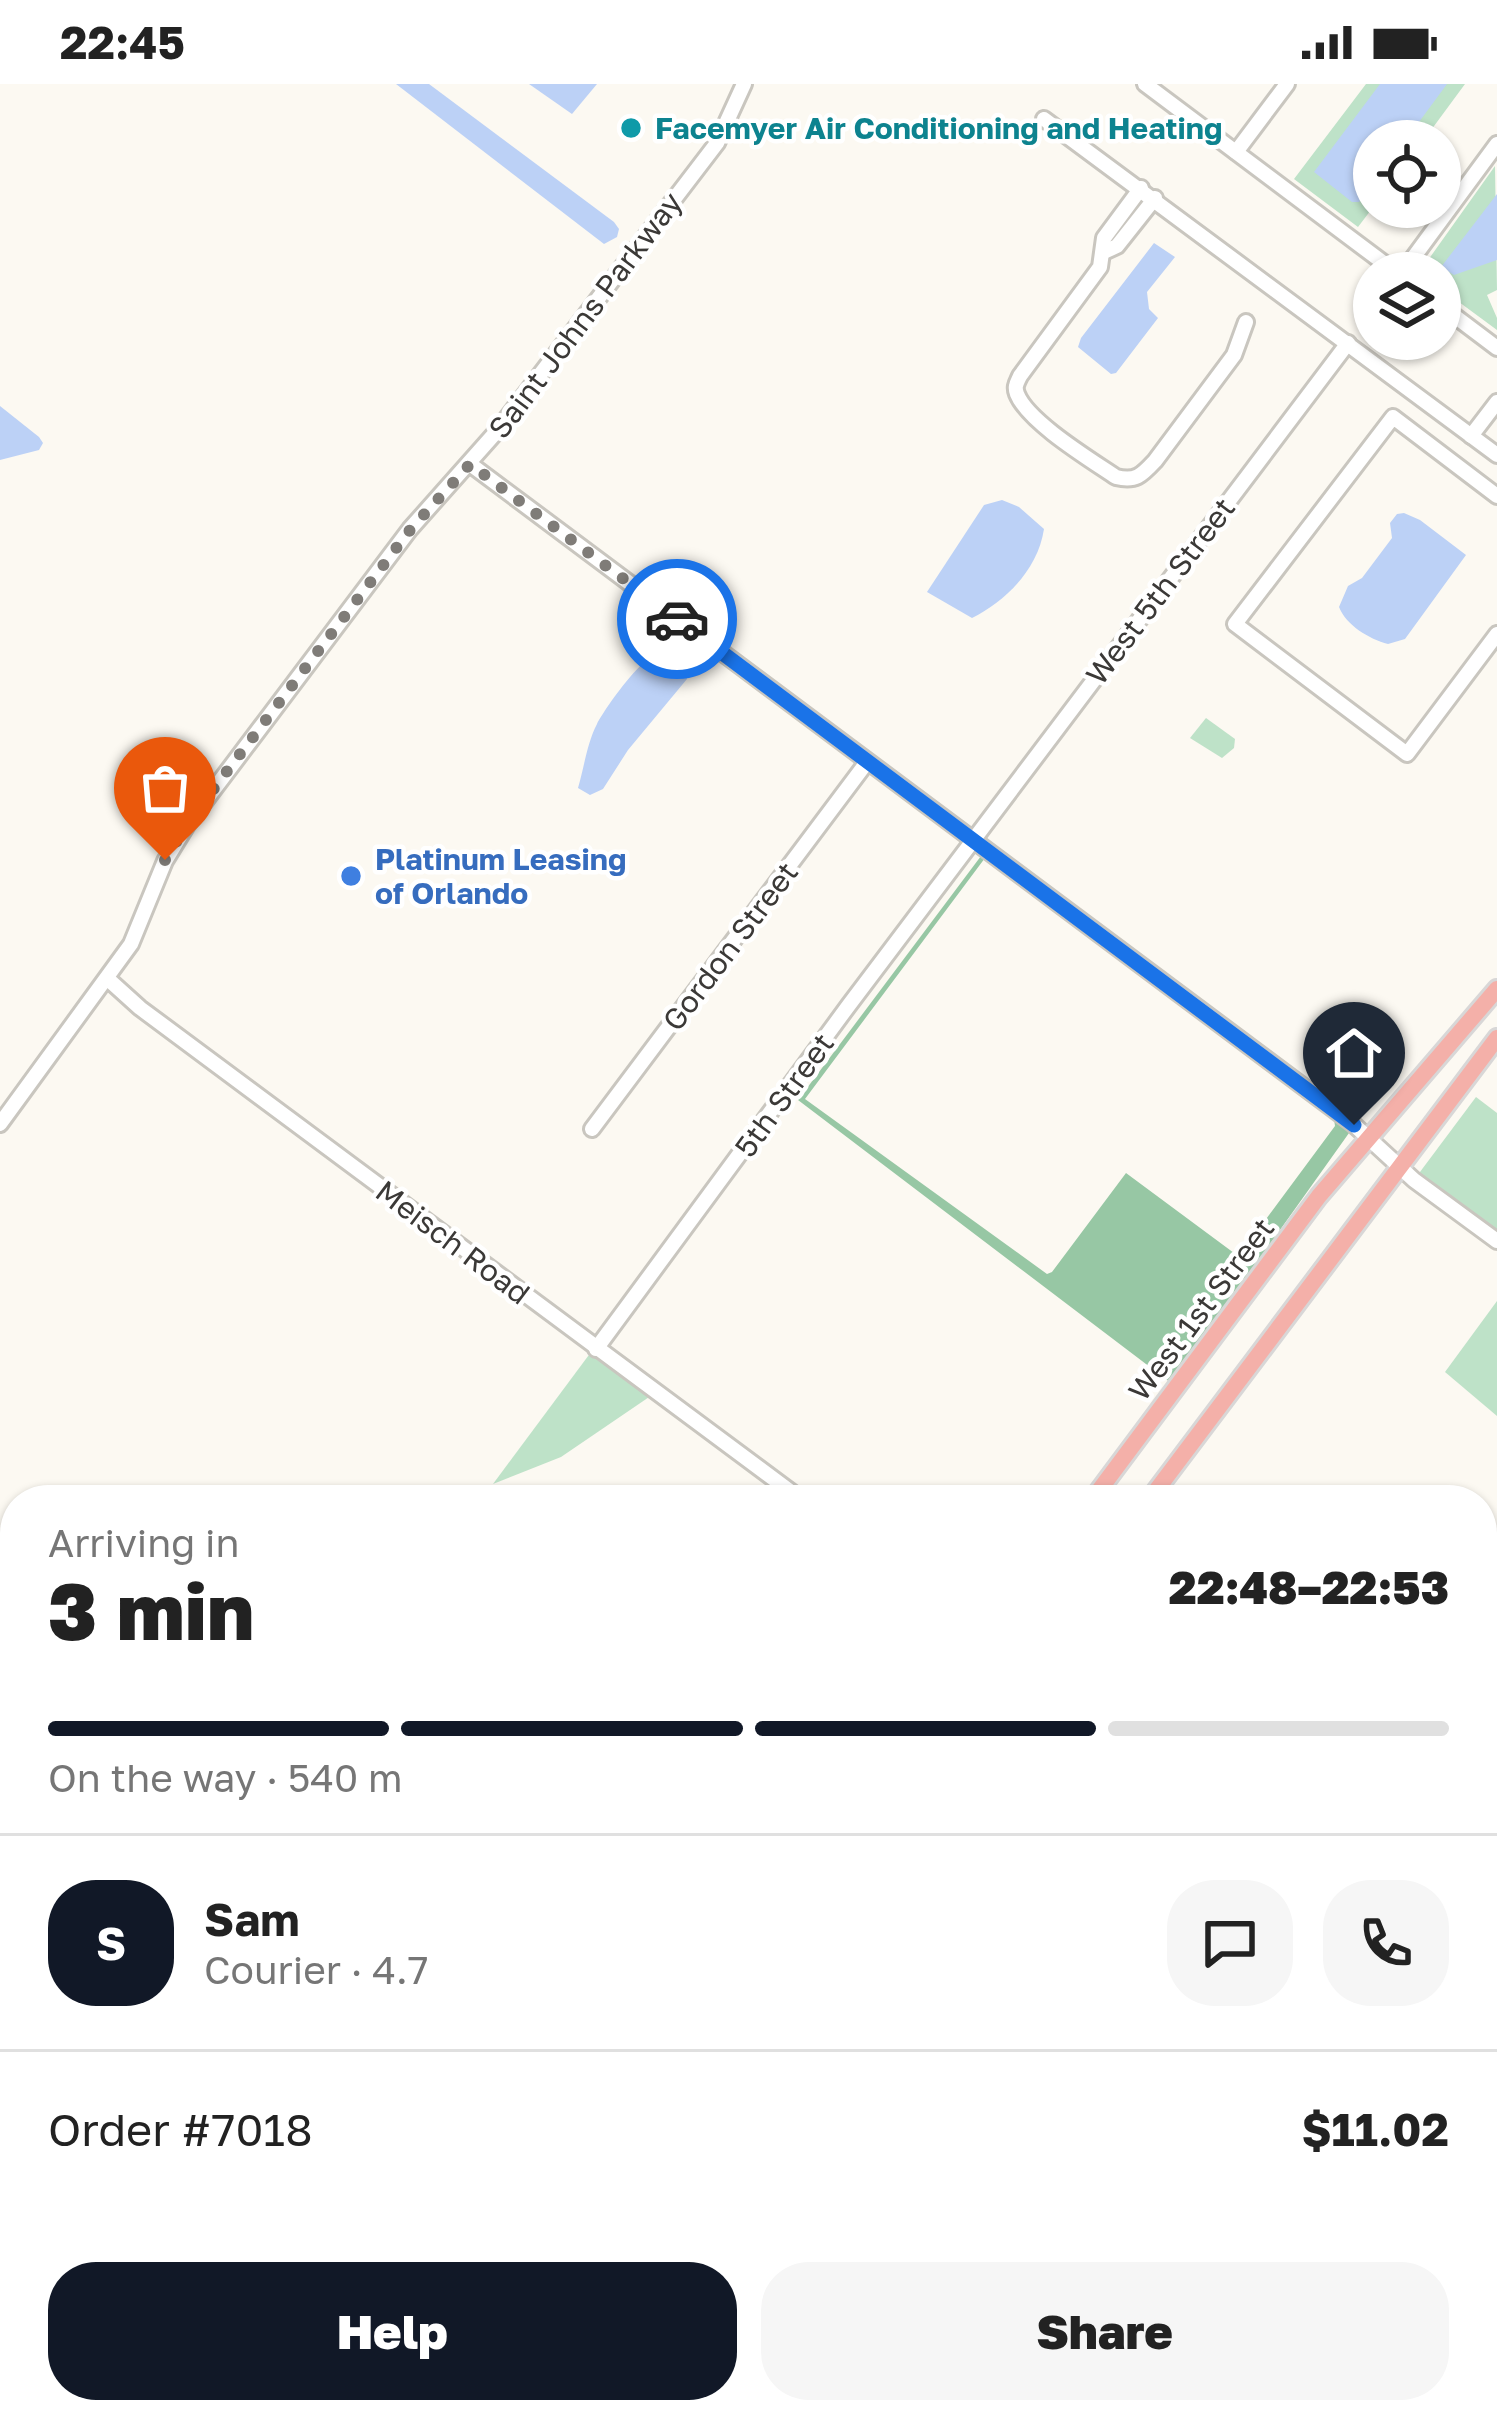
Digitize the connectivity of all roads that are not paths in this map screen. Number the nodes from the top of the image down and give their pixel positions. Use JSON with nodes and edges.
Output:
{"nodes":[{"id":1,"x":744,"y":84,"type":"edge"},
{"id":2,"x":1145,"y":84,"type":"edge"},
{"id":3,"x":1287,"y":84,"type":"edge"},
{"id":4,"x":1044,"y":119,"type":"dead end"},
{"id":5,"x":1497,"y":144,"type":"edge"},
{"id":6,"x":1236,"y":152,"type":"junction"},
{"id":7,"x":1141,"y":188,"type":"junction"},
{"id":8,"x":1155,"y":198,"type":"junction"},
{"id":9,"x":1122,"y":227,"type":"junction"},
{"id":10,"x":1372,"y":252,"type":"edge"},
{"id":11,"x":1416,"y":252,"type":"edge"},
{"id":12,"x":1461,"y":320,"type":"edge"},
{"id":13,"x":1246,"y":322,"type":"dead end"},
{"id":14,"x":1348,"y":343,"type":"junction"},
{"id":15,"x":1497,"y":347,"type":"edge"},
{"id":16,"x":1497,"y":402,"type":"edge"},
{"id":17,"x":1497,"y":433,"type":"edge"},
{"id":18,"x":1471,"y":436,"type":"junction"},
{"id":19,"x":1492,"y":451,"type":"edge"},
{"id":20,"x":470,"y":464,"type":"junction"},
{"id":21,"x":1497,"y":496,"type":"edge"},
{"id":22,"x":1497,"y":634,"type":"edge"},
{"id":23,"x":867,"y":762,"type":"junction"},
{"id":24,"x":974,"y":842,"type":"junction"},
{"id":25,"x":109,"y":980,"type":"junction"},
{"id":26,"x":1497,"y":989,"type":"edge"},
{"id":27,"x":1497,"y":1038,"type":"edge"},
{"id":28,"x":0,"y":1124,"type":"edge"},
{"id":29,"x":592,"y":1129,"type":"dead end"},
{"id":30,"x":1367,"y":1137,"type":"junction"},
{"id":31,"x":1399,"y":1166,"type":"junction"},
{"id":32,"x":1497,"y":1241,"type":"edge"},
{"id":33,"x":596,"y":1349,"type":"junction"},
{"id":34,"x":782,"y":1485,"type":"edge"},
{"id":35,"x":1104,"y":1485,"type":"edge"},
{"id":36,"x":1160,"y":1485,"type":"edge"}],
"edges":[{"from":1,"to":20,"type":"street","name":"Saint Johns Parkway"},
{"from":2,"to":6,"type":"street"},
{"from":3,"to":6,"type":"street"},
{"from":4,"to":7,"type":"street"},
{"from":5,"to":11,"type":"street"},
{"from":6,"to":10,"type":"street"},
{"from":7,"to":8,"type":"street"},
{"from":7,"to":9,"type":"street"},
{"from":8,"to":9,"type":"street"},
{"from":8,"to":14,"type":"street"},
{"from":9,"to":13,"type":"street"},
{"from":12,"to":15,"type":"street"},
{"from":14,"to":18,"type":"street"},
{"from":14,"to":24,"type":"street","name":"West 5th Street"},
{"from":16,"to":18,"type":"street"},
{"from":17,"to":19,"type":"street"},
{"from":18,"to":19,"type":"street"},
{"from":20,"to":23,"type":"street"},
{"from":20,"to":25,"type":"street","name":"Saint Johns Parkway"},
{"from":21,"to":22,"type":"street"},
{"from":23,"to":24,"type":"street"},
{"from":23,"to":29,"type":"street","name":"Gordon Street"},
{"from":24,"to":30,"type":"street"},
{"from":24,"to":33,"type":"street","name":"5th Street"},
{"from":25,"to":28,"type":"street","name":"Saint Johns Parkway"},
{"from":25,"to":33,"type":"street","name":"Meisch Road"},
{"from":26,"to":30,"type":"main road","name":"West 1st Street"},
{"from":27,"to":31,"type":"main road"},
{"from":30,"to":31,"type":"street"},
{"from":30,"to":35,"type":"main road","name":"West 1st Street"},
{"from":31,"to":32,"type":"street"},
{"from":31,"to":36,"type":"main road"},
{"from":33,"to":34,"type":"street","name":"Meisch Road"}]}
